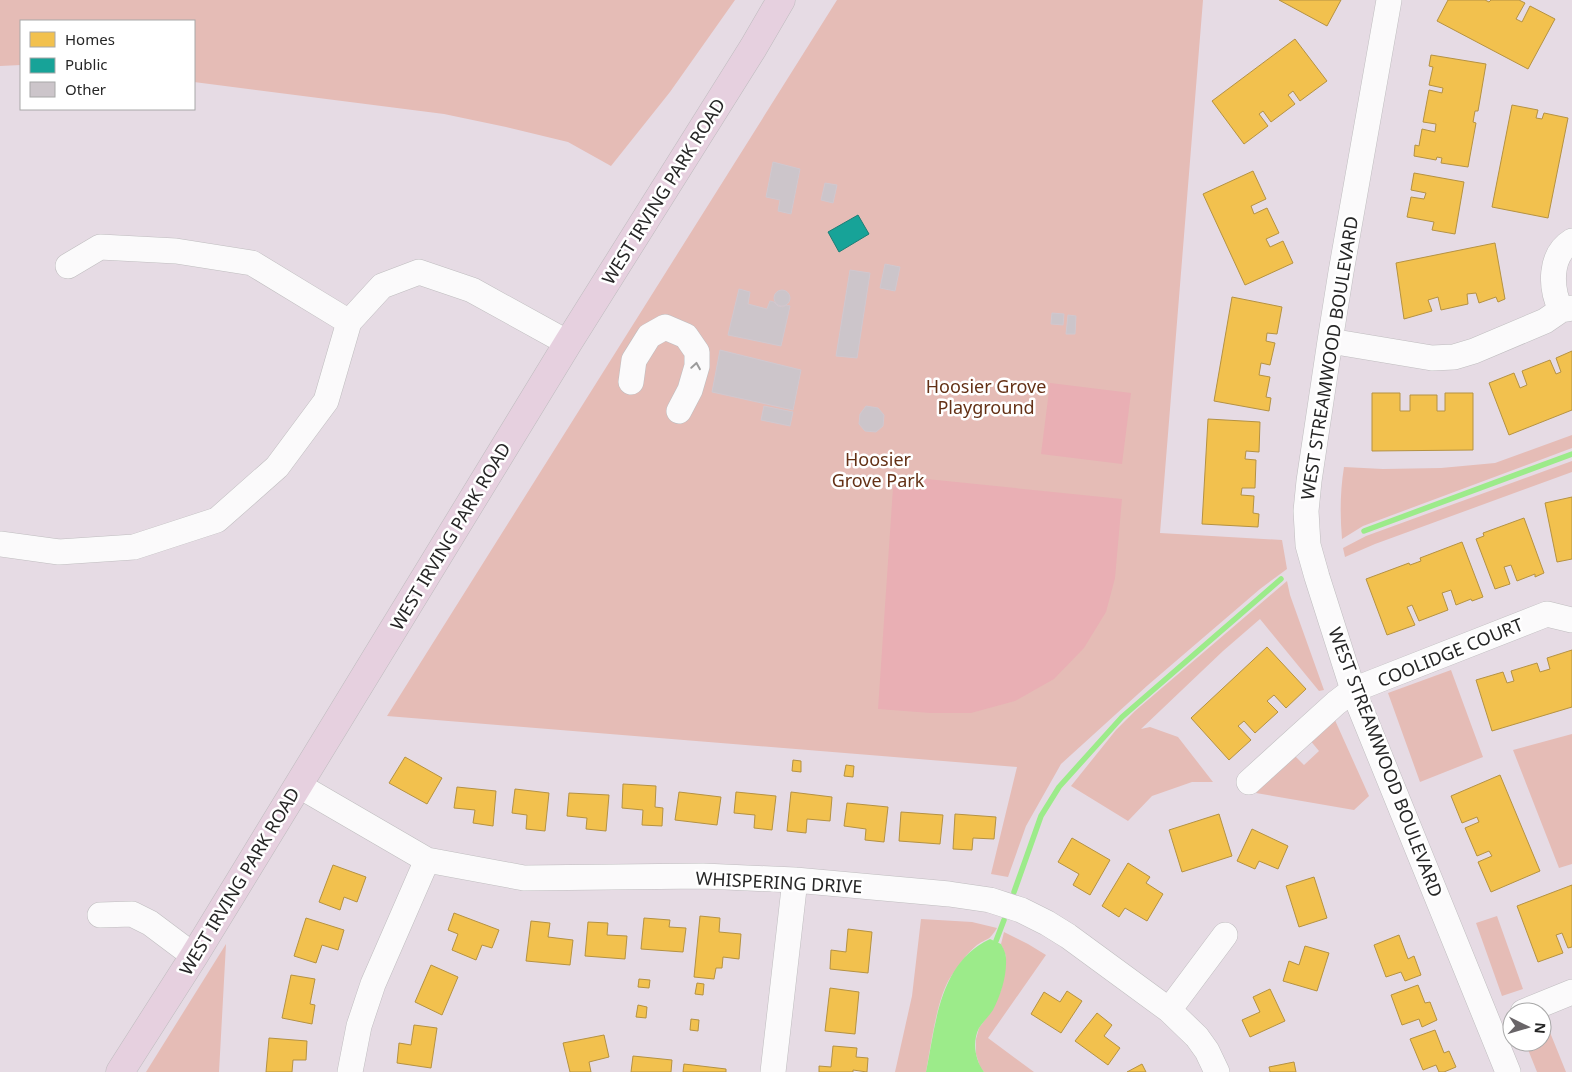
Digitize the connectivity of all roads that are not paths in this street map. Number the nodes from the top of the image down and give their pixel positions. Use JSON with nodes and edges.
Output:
{"nodes":[{"id":1,"x":781,"y":0,"type":"edge"},
{"id":2,"x":1389,"y":0,"type":"edge"},
{"id":3,"x":1572,"y":241,"type":"edge"},
{"id":4,"x":68,"y":266,"type":"dead end"},
{"id":5,"x":1567,"y":309,"type":"edge"},
{"id":6,"x":348,"y":322,"type":"junction"},
{"id":7,"x":1330,"y":340,"type":"junction"},
{"id":8,"x":568,"y":343,"type":"junction"},
{"id":9,"x":631,"y":382,"type":"dead end"},
{"id":10,"x":679,"y":412,"type":"dead end"},
{"id":11,"x":0,"y":544,"type":"edge"},
{"id":12,"x":1570,"y":616,"type":"edge"},
{"id":13,"x":1353,"y":690,"type":"junction"},
{"id":14,"x":1249,"y":782,"type":"dead end"},
{"id":15,"x":298,"y":785,"type":"junction"},
{"id":16,"x":427,"y":860,"type":"junction"},
{"id":17,"x":795,"y":880,"type":"junction"},
{"id":18,"x":100,"y":915,"type":"dead end"},
{"id":19,"x":1225,"y":935,"type":"dead end"},
{"id":20,"x":194,"y":956,"type":"junction"},
{"id":21,"x":1572,"y":992,"type":"edge"},
{"id":22,"x":1548,"y":1002,"type":"edge"},
{"id":23,"x":1169,"y":1010,"type":"junction"},
{"id":24,"x":1502,"y":1021,"type":"edge"},
{"id":25,"x":1489,"y":1026,"type":"junction"},
{"id":26,"x":120,"y":1072,"type":"edge"},
{"id":27,"x":350,"y":1072,"type":"edge"},
{"id":28,"x":773,"y":1072,"type":"edge"},
{"id":29,"x":1217,"y":1072,"type":"edge"},
{"id":30,"x":1508,"y":1072,"type":"edge"}],
"edges":[{"from":1,"to":8,"type":"main road","name":"WEST IRVING PARK ROAD"},
{"from":2,"to":7,"type":"street","name":"WEST STREAMWOOD BOULEVARD"},
{"from":3,"to":5,"type":"street"},
{"from":4,"to":6,"type":"street"},
{"from":5,"to":7,"type":"street"},
{"from":6,"to":8,"type":"street"},
{"from":6,"to":11,"type":"street"},
{"from":7,"to":13,"type":"street","name":"WEST STREAMWOOD BOULEVARD"},
{"from":8,"to":15,"type":"main road","name":"WEST IRVING PARK ROAD"},
{"from":10,"to":9,"type":"street","one_way":true},
{"from":12,"to":13,"type":"street","name":"COOLIDGE COURT"},
{"from":13,"to":14,"type":"street","name":"COOLIDGE COURT"},
{"from":13,"to":25,"type":"street","name":"WEST STREAMWOOD BOULEVARD"},
{"from":15,"to":16,"type":"street","name":"WHISPERING DRIVE"},
{"from":15,"to":20,"type":"main road","name":"WEST IRVING PARK ROAD"},
{"from":16,"to":17,"type":"street","name":"WHISPERING DRIVE"},
{"from":16,"to":27,"type":"street"},
{"from":17,"to":23,"type":"street","name":"WHISPERING DRIVE"},
{"from":17,"to":28,"type":"street"},
{"from":18,"to":20,"type":"street"},
{"from":19,"to":23,"type":"street"},
{"from":20,"to":26,"type":"main road","name":"WEST IRVING PARK ROAD"},
{"from":21,"to":22,"type":"street"},
{"from":23,"to":29,"type":"street","name":"WHISPERING DRIVE"},
{"from":24,"to":25,"type":"street"},
{"from":25,"to":30,"type":"street","name":"WEST STREAMWOOD BOULEVARD"}]}
